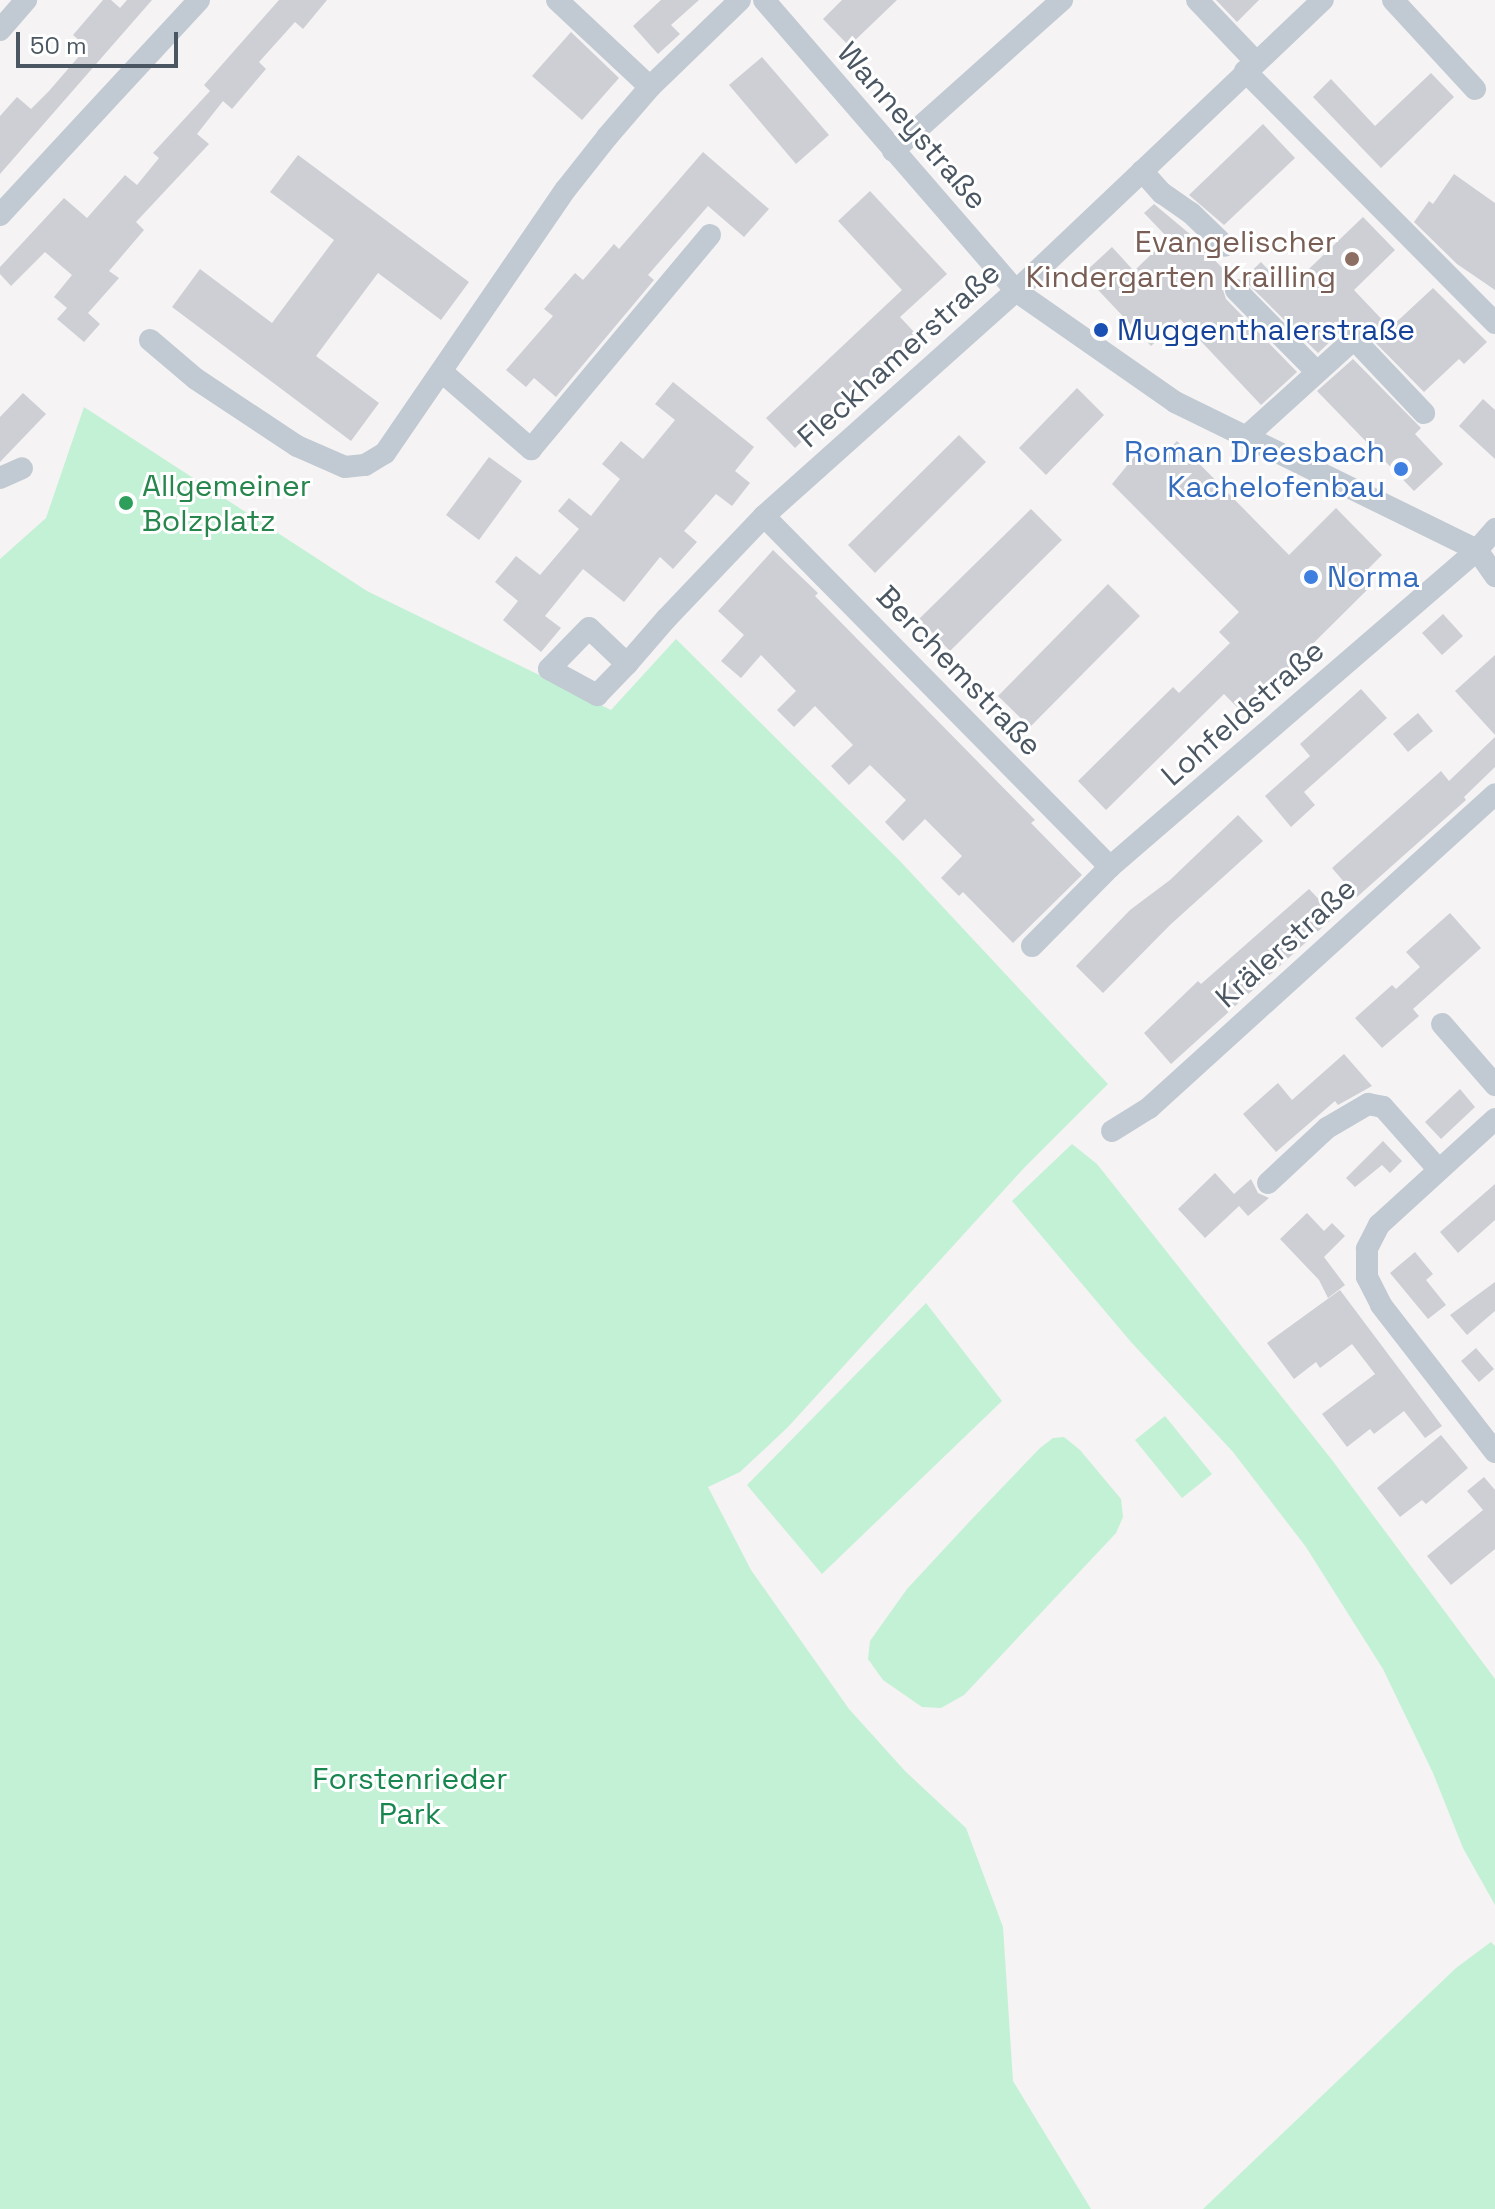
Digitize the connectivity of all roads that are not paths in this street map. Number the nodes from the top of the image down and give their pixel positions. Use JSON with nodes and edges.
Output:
{"nodes":[{"id":1,"x":26,"y":0,"type":"edge"},
{"id":2,"x":199,"y":0,"type":"edge"},
{"id":3,"x":557,"y":0,"type":"edge"},
{"id":4,"x":740,"y":0,"type":"edge"},
{"id":5,"x":764,"y":0,"type":"edge"},
{"id":6,"x":1062,"y":0,"type":"edge"},
{"id":7,"x":1197,"y":0,"type":"edge"},
{"id":8,"x":1323,"y":0,"type":"edge"},
{"id":9,"x":1393,"y":0,"type":"edge"},
{"id":10,"x":0,"y":30,"type":"edge"},
{"id":11,"x":1251,"y":66,"type":"junction"},
{"id":12,"x":650,"y":87,"type":"junction"},
{"id":13,"x":1475,"y":89,"type":"dead end"},
{"id":14,"x":893,"y":151,"type":"junction"},
{"id":15,"x":1142,"y":171,"type":"junction"},
{"id":16,"x":0,"y":215,"type":"edge"},
{"id":17,"x":710,"y":235,"type":"dead end"},
{"id":18,"x":1225,"y":246,"type":"dead end"},
{"id":19,"x":1236,"y":290,"type":"dead end"},
{"id":20,"x":1016,"y":291,"type":"junction"},
{"id":21,"x":1495,"y":323,"type":"edge"},
{"id":22,"x":150,"y":340,"type":"dead end"},
{"id":23,"x":442,"y":372,"type":"junction"},
{"id":24,"x":1317,"y":372,"type":"junction"},
{"id":25,"x":1424,"y":413,"type":"dead end"},
{"id":26,"x":1246,"y":437,"type":"junction"},
{"id":27,"x":22,"y":468,"type":"dead end"},
{"id":28,"x":0,"y":478,"type":"edge"},
{"id":29,"x":764,"y":516,"type":"junction"},
{"id":30,"x":1495,"y":529,"type":"edge"},
{"id":31,"x":1477,"y":550,"type":"junction"},
{"id":32,"x":1495,"y":576,"type":"edge"},
{"id":33,"x":627,"y":664,"type":"dead end"},
{"id":34,"x":1495,"y":794,"type":"edge"},
{"id":35,"x":1110,"y":867,"type":"junction"},
{"id":36,"x":1032,"y":946,"type":"dead end"},
{"id":37,"x":1442,"y":1024,"type":"dead end"},
{"id":38,"x":1495,"y":1085,"type":"edge"},
{"id":39,"x":1495,"y":1119,"type":"edge"},
{"id":40,"x":1112,"y":1131,"type":"dead end"},
{"id":41,"x":1439,"y":1170,"type":"junction"},
{"id":42,"x":1268,"y":1183,"type":"dead end"},
{"id":43,"x":1495,"y":1452,"type":"edge"}],
"edges":[{"from":1,"to":10,"type":"street"},
{"from":2,"to":16,"type":"street"},
{"from":3,"to":12,"type":"street"},
{"from":4,"to":12,"type":"street"},
{"from":5,"to":14,"type":"street","name":"Wanneystraße"},
{"from":6,"to":14,"type":"street"},
{"from":7,"to":11,"type":"street"},
{"from":8,"to":11,"type":"street","name":"Fleckhamerstraße"},
{"from":9,"to":13,"type":"street"},
{"from":11,"to":15,"type":"street","name":"Fleckhamerstraße"},
{"from":11,"to":21,"type":"street"},
{"from":12,"to":23,"type":"street"},
{"from":14,"to":20,"type":"street","name":"Wanneystraße"},
{"from":15,"to":18,"type":"street"},
{"from":15,"to":20,"type":"street","name":"Fleckhamerstraße"},
{"from":17,"to":23,"type":"street"},
{"from":19,"to":24,"type":"street"},
{"from":20,"to":26,"type":"street"},
{"from":20,"to":29,"type":"street","name":"Fleckhamerstraße"},
{"from":22,"to":23,"type":"street"},
{"from":24,"to":25,"type":"street"},
{"from":24,"to":26,"type":"street"},
{"from":26,"to":31,"type":"street"},
{"from":27,"to":28,"type":"street"},
{"from":29,"to":33,"type":"street","name":"Fleckhamerstraße"},
{"from":29,"to":35,"type":"street","name":"Berchemstraße"},
{"from":30,"to":31,"type":"street","name":"Lohfeldstraße"},
{"from":31,"to":32,"type":"street"},
{"from":31,"to":35,"type":"street","name":"Lohfeldstraße"},
{"from":34,"to":40,"type":"street","name":"Krälerstraße"},
{"from":35,"to":36,"type":"street","name":"Lohfeldstraße"},
{"from":37,"to":38,"type":"street"},
{"from":39,"to":41,"type":"street"},
{"from":41,"to":42,"type":"street"},
{"from":41,"to":43,"type":"street"}]}
